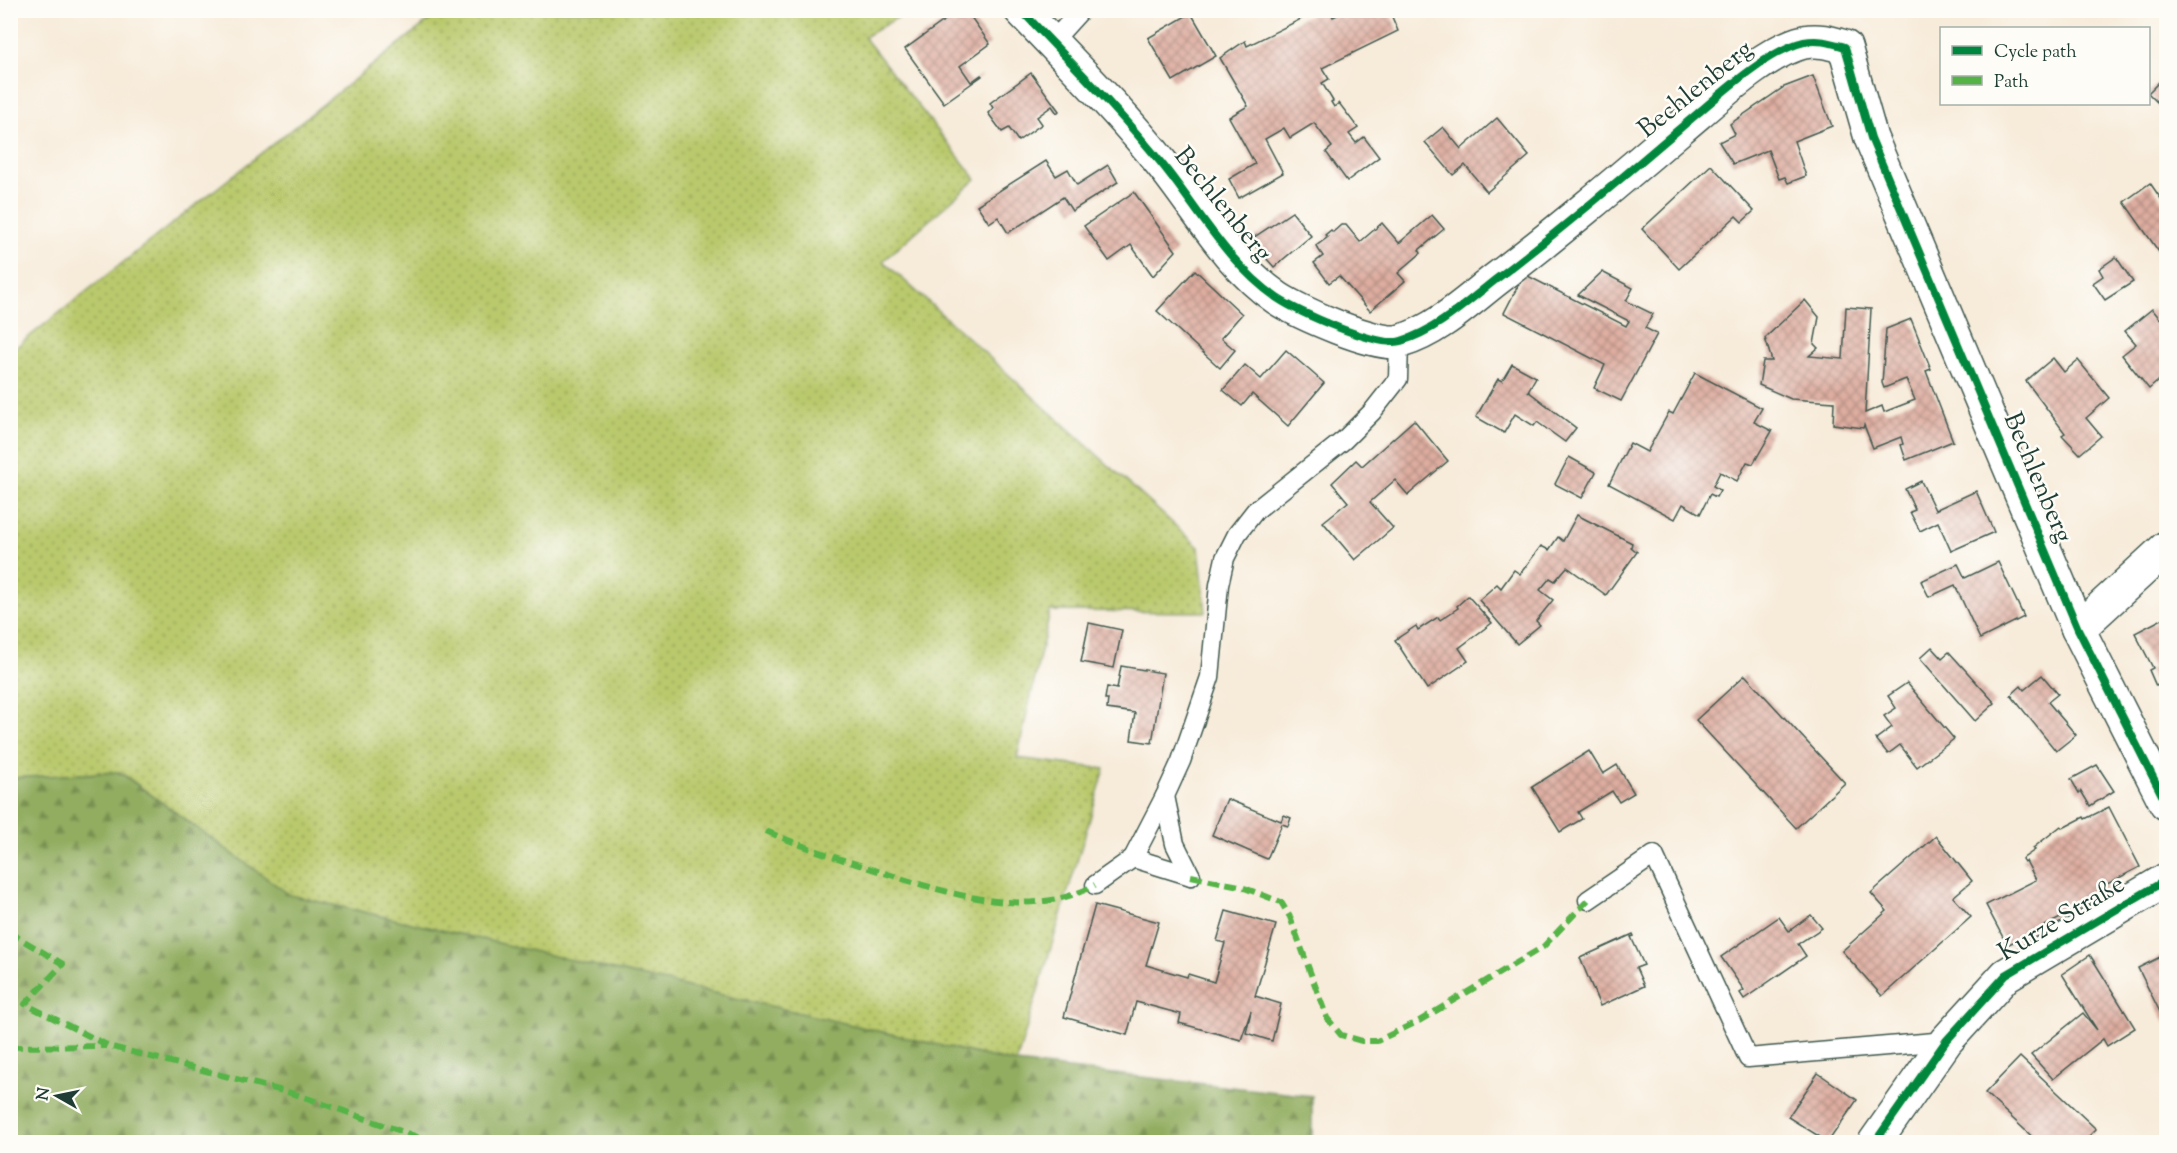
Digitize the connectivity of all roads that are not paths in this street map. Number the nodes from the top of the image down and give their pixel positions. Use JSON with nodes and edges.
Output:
{"nodes":[{"id":1,"x":1021,"y":10,"type":"edge"},
{"id":2,"x":1081,"y":10,"type":"edge"},
{"id":3,"x":1052,"y":42,"type":"junction"},
{"id":4,"x":1399,"y":342,"type":"junction"},
{"id":5,"x":2166,"y":549,"type":"edge"},
{"id":6,"x":2078,"y":629,"type":"junction"},
{"id":7,"x":1165,"y":796,"type":"junction"},
{"id":8,"x":2166,"y":803,"type":"edge"},
{"id":9,"x":1133,"y":858,"type":"junction"},
{"id":10,"x":2166,"y":880,"type":"edge"},
{"id":11,"x":1095,"y":885,"type":"dead end"},
{"id":12,"x":1588,"y":900,"type":"dead end"},
{"id":13,"x":1946,"y":1041,"type":"junction"},
{"id":14,"x":1875,"y":1143,"type":"edge"}],
"edges":[{"from":1,"to":3,"type":"street","name":"Bechlenberg"},
{"from":2,"to":3,"type":"lane"},
{"from":3,"to":4,"type":"street","name":"Bechlenberg"},
{"from":4,"to":6,"type":"street","name":"Bechlenberg"},
{"from":4,"to":7,"type":"lane"},
{"from":5,"to":6,"type":"street"},
{"from":6,"to":8,"type":"street","name":"Bechlenberg"},
{"from":7,"to":9,"type":"lane"},
{"from":7,"to":9,"type":"lane"},
{"from":9,"to":11,"type":"lane"},
{"from":10,"to":13,"type":"street","name":"Kurze Straße"},
{"from":12,"to":13,"type":"lane"},
{"from":13,"to":14,"type":"street","name":"Kurze Straße"}]}
